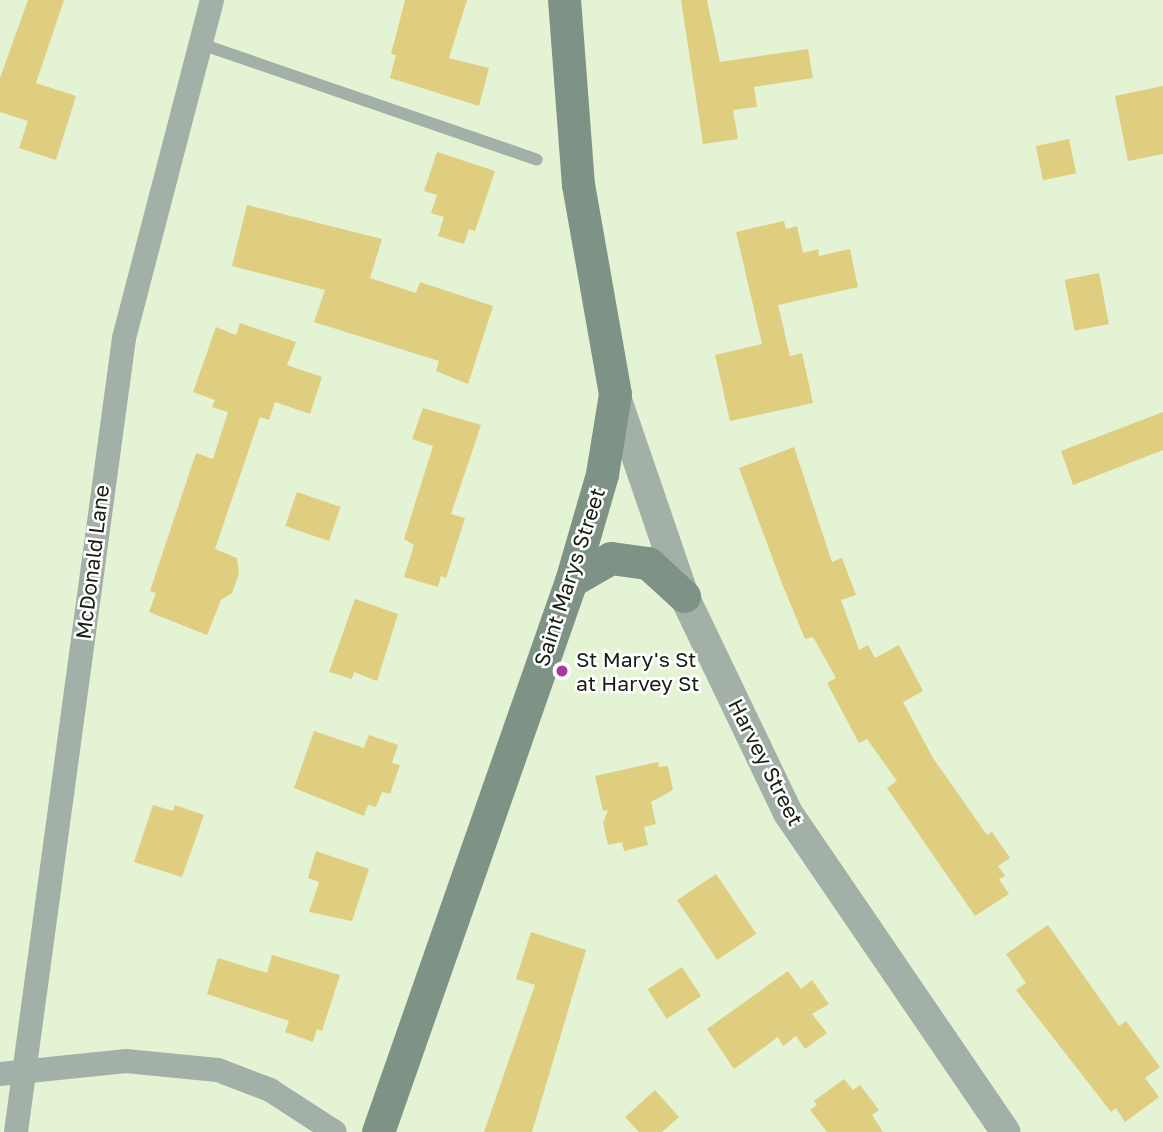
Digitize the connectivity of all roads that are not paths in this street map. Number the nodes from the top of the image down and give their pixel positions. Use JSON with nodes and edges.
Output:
{"nodes":[{"id":1,"x":212,"y":0,"type":"edge"},
{"id":2,"x":564,"y":0,"type":"edge"},
{"id":3,"x":201,"y":44,"type":"junction"},
{"id":4,"x":537,"y":160,"type":"dead end"},
{"id":5,"x":615,"y":394,"type":"junction"},
{"id":6,"x":571,"y":581,"type":"junction"},
{"id":7,"x":684,"y":596,"type":"junction"},
{"id":8,"x":25,"y":1070,"type":"junction"},
{"id":9,"x":0,"y":1074,"type":"edge"},
{"id":10,"x":16,"y":1132,"type":"edge"},
{"id":11,"x":335,"y":1132,"type":"edge"},
{"id":12,"x":378,"y":1132,"type":"edge"},
{"id":13,"x":1006,"y":1132,"type":"edge"}],
"edges":[{"from":1,"to":3,"type":"street","name":"McDonald Lane"},
{"from":2,"to":5,"type":"main road","name":"Saint Marys Street"},
{"from":3,"to":4,"type":"lane"},
{"from":3,"to":8,"type":"street","name":"McDonald Lane"},
{"from":5,"to":6,"type":"main road","name":"Saint Marys Street"},
{"from":5,"to":7,"type":"street","name":"Harvey Street"},
{"from":6,"to":7,"type":"main road"},
{"from":6,"to":12,"type":"main road","name":"Saint Marys Street"},
{"from":7,"to":13,"type":"street","name":"Harvey Street"},
{"from":8,"to":9,"type":"street"},
{"from":8,"to":10,"type":"street","name":"McDonald Lane"},
{"from":8,"to":11,"type":"street"}]}
